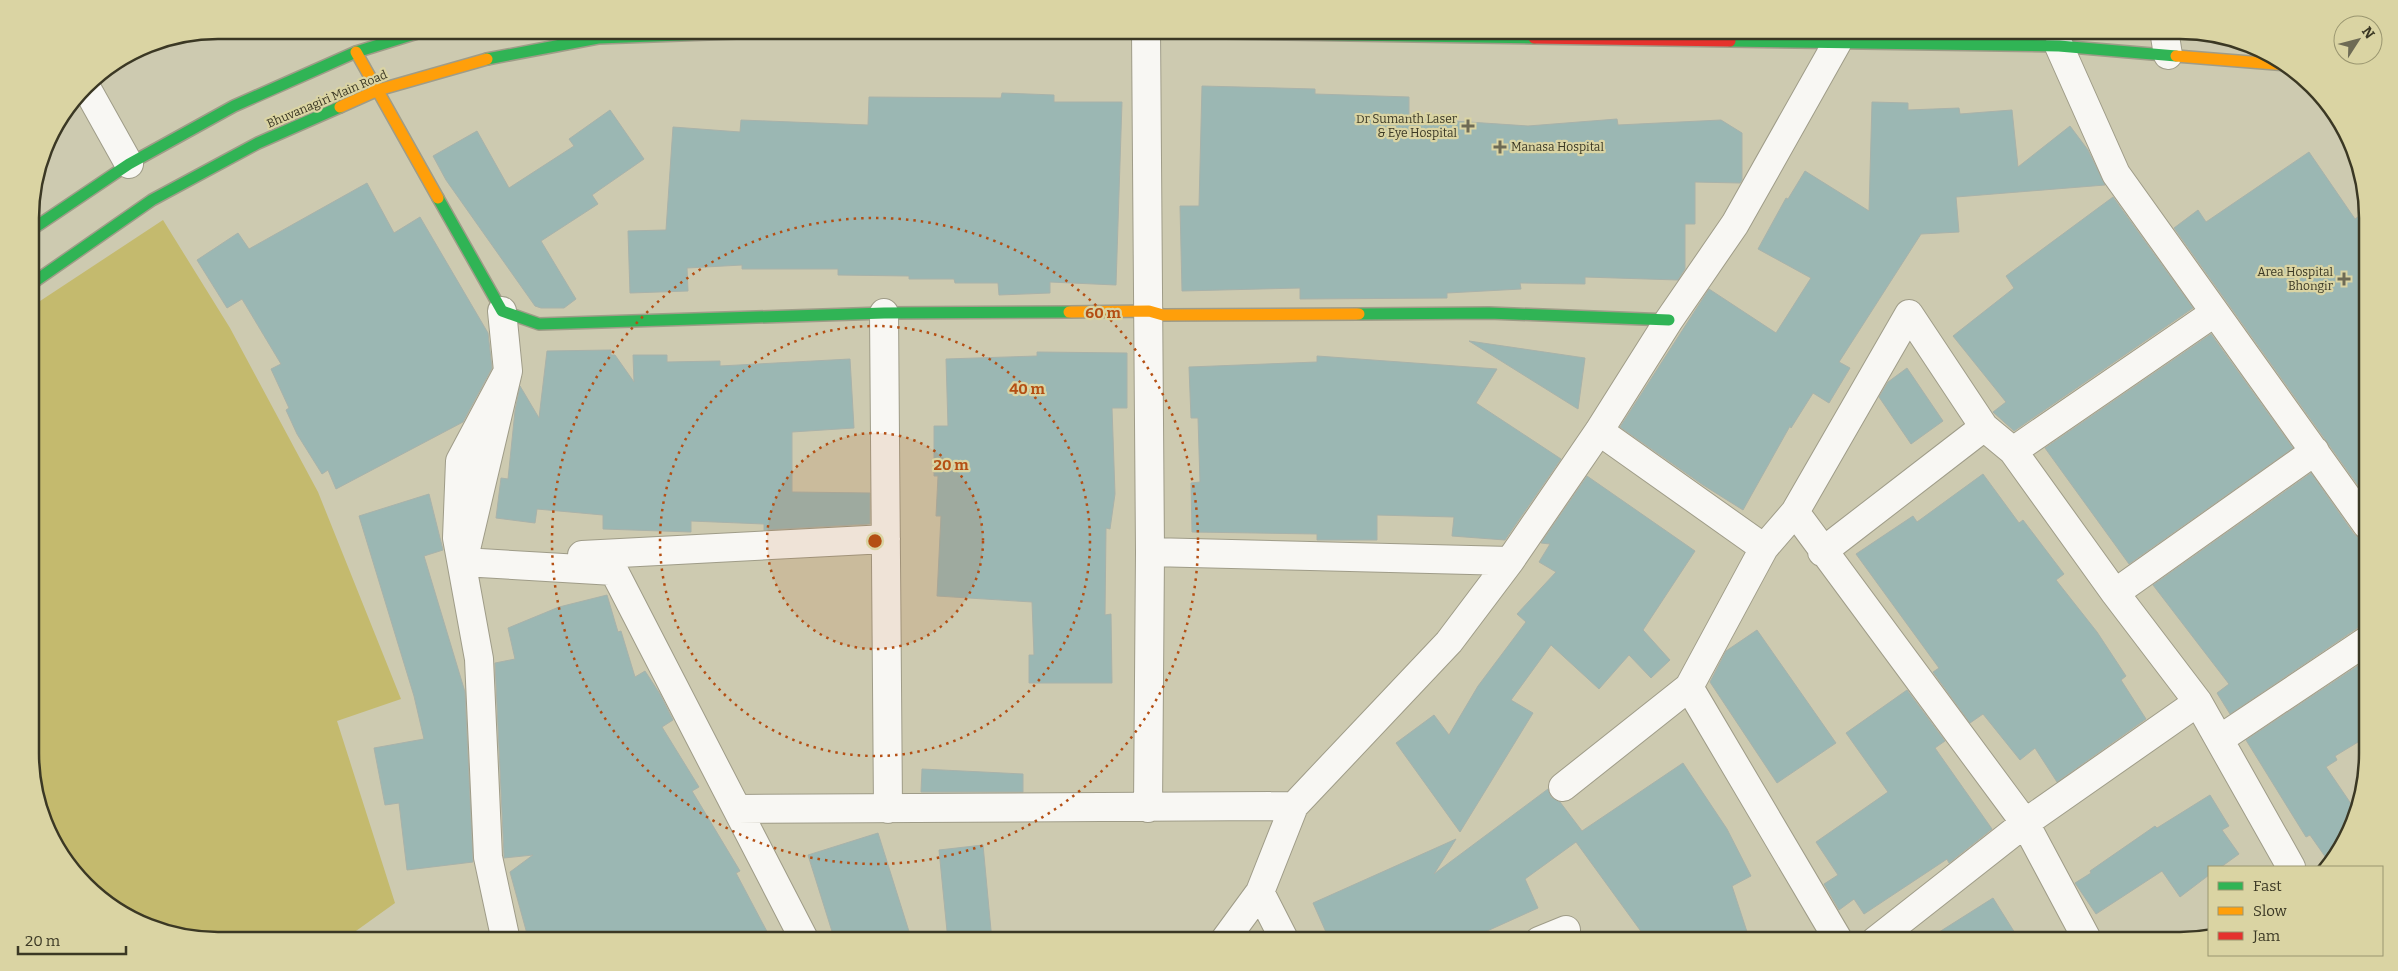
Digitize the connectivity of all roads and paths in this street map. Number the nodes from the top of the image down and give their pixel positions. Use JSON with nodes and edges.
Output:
{"nodes":[{"id":1,"x":398,"y":39,"type":"edge"},
{"id":2,"x":593,"y":39,"type":"edge"},
{"id":3,"x":1146,"y":39,"type":"edge"},
{"id":4,"x":1836,"y":39,"type":"edge"},
{"id":5,"x":1886,"y":39,"type":"edge"},
{"id":6,"x":2166,"y":43,"type":"edge"},
{"id":7,"x":2059,"y":46,"type":"junction"},
{"id":8,"x":356,"y":52,"type":"junction"},
{"id":9,"x":2267,"y":61,"type":"edge"},
{"id":10,"x":378,"y":90,"type":"junction"},
{"id":11,"x":89,"y":93,"type":"edge"},
{"id":12,"x":129,"y":164,"type":"junction"},
{"id":13,"x":39,"y":224,"type":"edge"},
{"id":14,"x":39,"y":278,"type":"edge"},
{"id":15,"x":502,"y":311,"type":"junction"},
{"id":16,"x":1149,"y":311,"type":"junction"},
{"id":17,"x":2214,"y":313,"type":"junction"},
{"id":18,"x":884,"y":314,"type":"junction"},
{"id":19,"x":1669,"y":320,"type":"junction"},
{"id":20,"x":1984,"y":427,"type":"junction"},
{"id":21,"x":1599,"y":431,"type":"junction"},
{"id":22,"x":2013,"y":450,"type":"junction"},
{"id":23,"x":2315,"y":451,"type":"junction"},
{"id":24,"x":1795,"y":512,"type":"junction"},
{"id":25,"x":2359,"y":514,"type":"edge"},
{"id":26,"x":886,"y":539,"type":"junction"},
{"id":27,"x":1764,"y":548,"type":"junction"},
{"id":28,"x":460,"y":550,"type":"junction"},
{"id":29,"x":1150,"y":552,"type":"junction"},
{"id":30,"x":1822,"y":552,"type":"junction"},
{"id":31,"x":1510,"y":561,"type":"junction"},
{"id":32,"x":2115,"y":593,"type":"junction"},
{"id":33,"x":2359,"y":646,"type":"edge"},
{"id":34,"x":1689,"y":687,"type":"junction"},
{"id":35,"x":2198,"y":702,"type":"junction"},
{"id":36,"x":2220,"y":739,"type":"junction"},
{"id":37,"x":1563,"y":787,"type":"dead end"},
{"id":38,"x":1294,"y":806,"type":"junction"},
{"id":39,"x":1148,"y":808,"type":"junction"},
{"id":40,"x":737,"y":809,"type":"junction"},
{"id":41,"x":888,"y":809,"type":"junction"},
{"id":42,"x":2025,"y":822,"type":"junction"},
{"id":43,"x":2290,"y":866,"type":"edge"},
{"id":44,"x":1260,"y":892,"type":"junction"},
{"id":45,"x":1566,"y":930,"type":"dead end"},
{"id":46,"x":504,"y":932,"type":"edge"},
{"id":47,"x":800,"y":932,"type":"edge"},
{"id":48,"x":1231,"y":932,"type":"edge"},
{"id":49,"x":1280,"y":932,"type":"edge"},
{"id":50,"x":1561,"y":932,"type":"edge"},
{"id":51,"x":1834,"y":932,"type":"edge"},
{"id":52,"x":1886,"y":932,"type":"edge"},
{"id":53,"x":2083,"y":932,"type":"edge"}],
"edges":[{"from":1,"to":8,"type":"main road"},
{"from":2,"to":10,"type":"main road","name":"Bhuvanagiri Main Road"},
{"from":3,"to":16,"type":"street"},
{"from":4,"to":19,"type":"street"},
{"from":5,"to":7,"type":"main road","name":"Bhuvanagiri Main Road"},
{"from":6,"to":7,"type":"main road","name":"Bhuvanagiri Main Road"},
{"from":6,"to":9,"type":"main road","name":"Bhuvanagiri Main Road"},
{"from":7,"to":17,"type":"street"},
{"from":8,"to":10,"type":"main road"},
{"from":8,"to":12,"type":"main road"},
{"from":10,"to":14,"type":"main road","name":"Bhuvanagiri Main Road"},
{"from":10,"to":15,"type":"main road"},
{"from":11,"to":12,"type":"street"},
{"from":12,"to":13,"type":"main road"},
{"from":15,"to":18,"type":"main road"},
{"from":15,"to":28,"type":"street"},
{"from":16,"to":18,"type":"main road"},
{"from":16,"to":19,"type":"main road"},
{"from":16,"to":29,"type":"street"},
{"from":17,"to":22,"type":"street"},
{"from":17,"to":23,"type":"street"},
{"from":18,"to":26,"type":"street"},
{"from":19,"to":21,"type":"street"},
{"from":20,"to":22,"type":"street"},
{"from":20,"to":24,"type":"street"},
{"from":20,"to":30,"type":"street"},
{"from":21,"to":27,"type":"street"},
{"from":21,"to":31,"type":"street"},
{"from":22,"to":32,"type":"street"},
{"from":23,"to":25,"type":"street"},
{"from":23,"to":32,"type":"street"},
{"from":24,"to":27,"type":"street"},
{"from":24,"to":30,"type":"street"},
{"from":26,"to":28,"type":"street"},
{"from":26,"to":41,"type":"street"},
{"from":27,"to":34,"type":"street"},
{"from":28,"to":40,"type":"street"},
{"from":28,"to":46,"type":"street"},
{"from":29,"to":31,"type":"street"},
{"from":29,"to":39,"type":"street"},
{"from":30,"to":42,"type":"street"},
{"from":31,"to":38,"type":"street"},
{"from":32,"to":35,"type":"street"},
{"from":33,"to":36,"type":"street"},
{"from":34,"to":37,"type":"street"},
{"from":34,"to":51,"type":"street"},
{"from":35,"to":36,"type":"street"},
{"from":35,"to":42,"type":"street"},
{"from":36,"to":43,"type":"street"},
{"from":38,"to":39,"type":"street"},
{"from":38,"to":44,"type":"street"},
{"from":39,"to":41,"type":"street"},
{"from":40,"to":41,"type":"street"},
{"from":40,"to":47,"type":"street"},
{"from":42,"to":52,"type":"street"},
{"from":42,"to":53,"type":"street"},
{"from":44,"to":48,"type":"street"},
{"from":44,"to":49,"type":"street"},
{"from":45,"to":50,"type":"street"}]}
